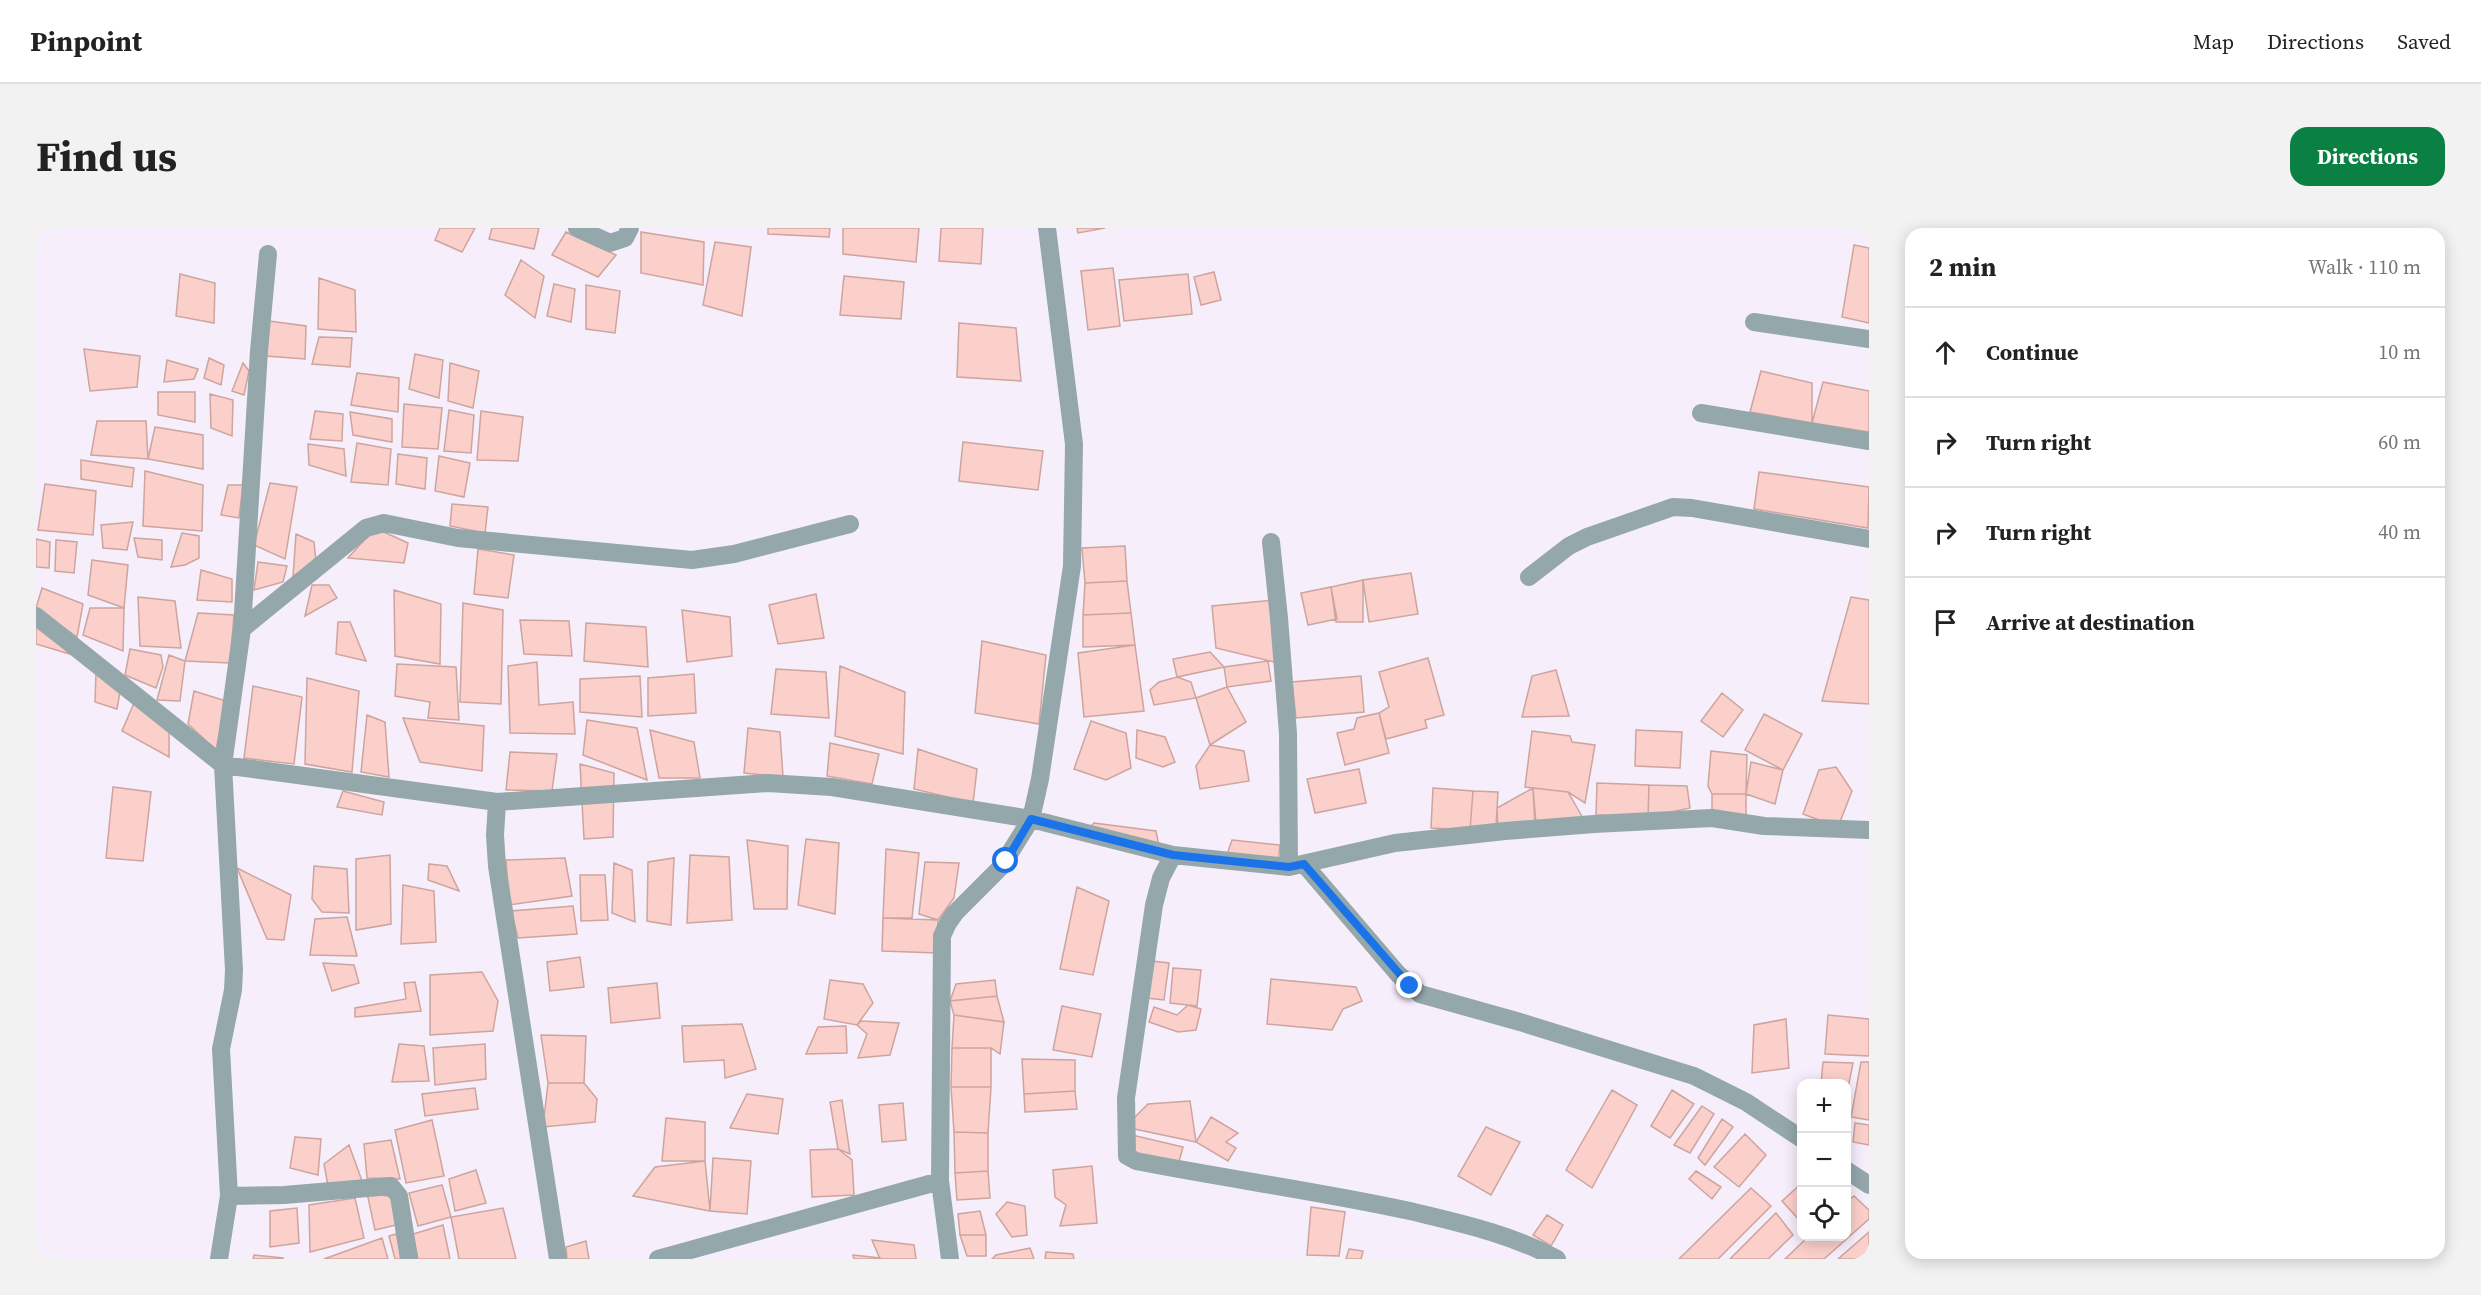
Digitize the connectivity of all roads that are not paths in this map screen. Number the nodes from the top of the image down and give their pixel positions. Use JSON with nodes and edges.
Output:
{"nodes":[{"id":1,"x":577,"y":228,"type":"edge"},
{"id":2,"x":630,"y":228,"type":"edge"},
{"id":3,"x":1047,"y":228,"type":"edge"},
{"id":4,"x":268,"y":254,"type":"dead end"},
{"id":5,"x":1754,"y":322,"type":"dead end"},
{"id":6,"x":1869,"y":339,"type":"edge"},
{"id":7,"x":1701,"y":413,"type":"dead end"},
{"id":8,"x":1869,"y":441,"type":"edge"},
{"id":9,"x":850,"y":524,"type":"dead end"},
{"id":10,"x":1869,"y":539,"type":"edge"},
{"id":11,"x":1271,"y":542,"type":"dead end"},
{"id":12,"x":1529,"y":577,"type":"dead end"},
{"id":13,"x":36,"y":616,"type":"edge"},
{"id":14,"x":242,"y":630,"type":"junction"},
{"id":15,"x":224,"y":765,"type":"junction"},
{"id":16,"x":497,"y":802,"type":"junction"},
{"id":17,"x":1031,"y":819,"type":"junction"},
{"id":18,"x":1869,"y":830,"type":"edge"},
{"id":19,"x":1173,"y":855,"type":"junction"},
{"id":20,"x":1296,"y":865,"type":"junction"},
{"id":21,"x":1797,"y":1136,"type":"edge"},
{"id":22,"x":1851,"y":1173,"type":"edge"},
{"id":23,"x":940,"y":1181,"type":"junction"},
{"id":24,"x":1869,"y":1185,"type":"edge"},
{"id":25,"x":229,"y":1196,"type":"junction"},
{"id":26,"x":707,"y":1253,"type":"edge"},
{"id":27,"x":219,"y":1259,"type":"edge"},
{"id":28,"x":409,"y":1259,"type":"edge"},
{"id":29,"x":558,"y":1259,"type":"edge"},
{"id":30,"x":658,"y":1259,"type":"edge"},
{"id":31,"x":950,"y":1259,"type":"edge"},
{"id":32,"x":1557,"y":1259,"type":"edge"}],
"edges":[{"from":1,"to":2,"type":"street"},
{"from":3,"to":17,"type":"street"},
{"from":4,"to":14,"type":"street"},
{"from":5,"to":6,"type":"street"},
{"from":7,"to":8,"type":"street"},
{"from":9,"to":14,"type":"street"},
{"from":10,"to":12,"type":"street"},
{"from":11,"to":20,"type":"street"},
{"from":13,"to":15,"type":"street"},
{"from":14,"to":15,"type":"street"},
{"from":15,"to":16,"type":"street"},
{"from":15,"to":25,"type":"street"},
{"from":16,"to":17,"type":"street"},
{"from":16,"to":29,"type":"street"},
{"from":17,"to":19,"type":"street"},
{"from":17,"to":23,"type":"street"},
{"from":18,"to":20,"type":"street"},
{"from":19,"to":20,"type":"street"},
{"from":19,"to":32,"type":"street"},
{"from":20,"to":21,"type":"street"},
{"from":22,"to":24,"type":"street"},
{"from":23,"to":26,"type":"street"},
{"from":23,"to":31,"type":"street"},
{"from":25,"to":27,"type":"street"},
{"from":25,"to":28,"type":"street"},
{"from":26,"to":30,"type":"street"}]}
